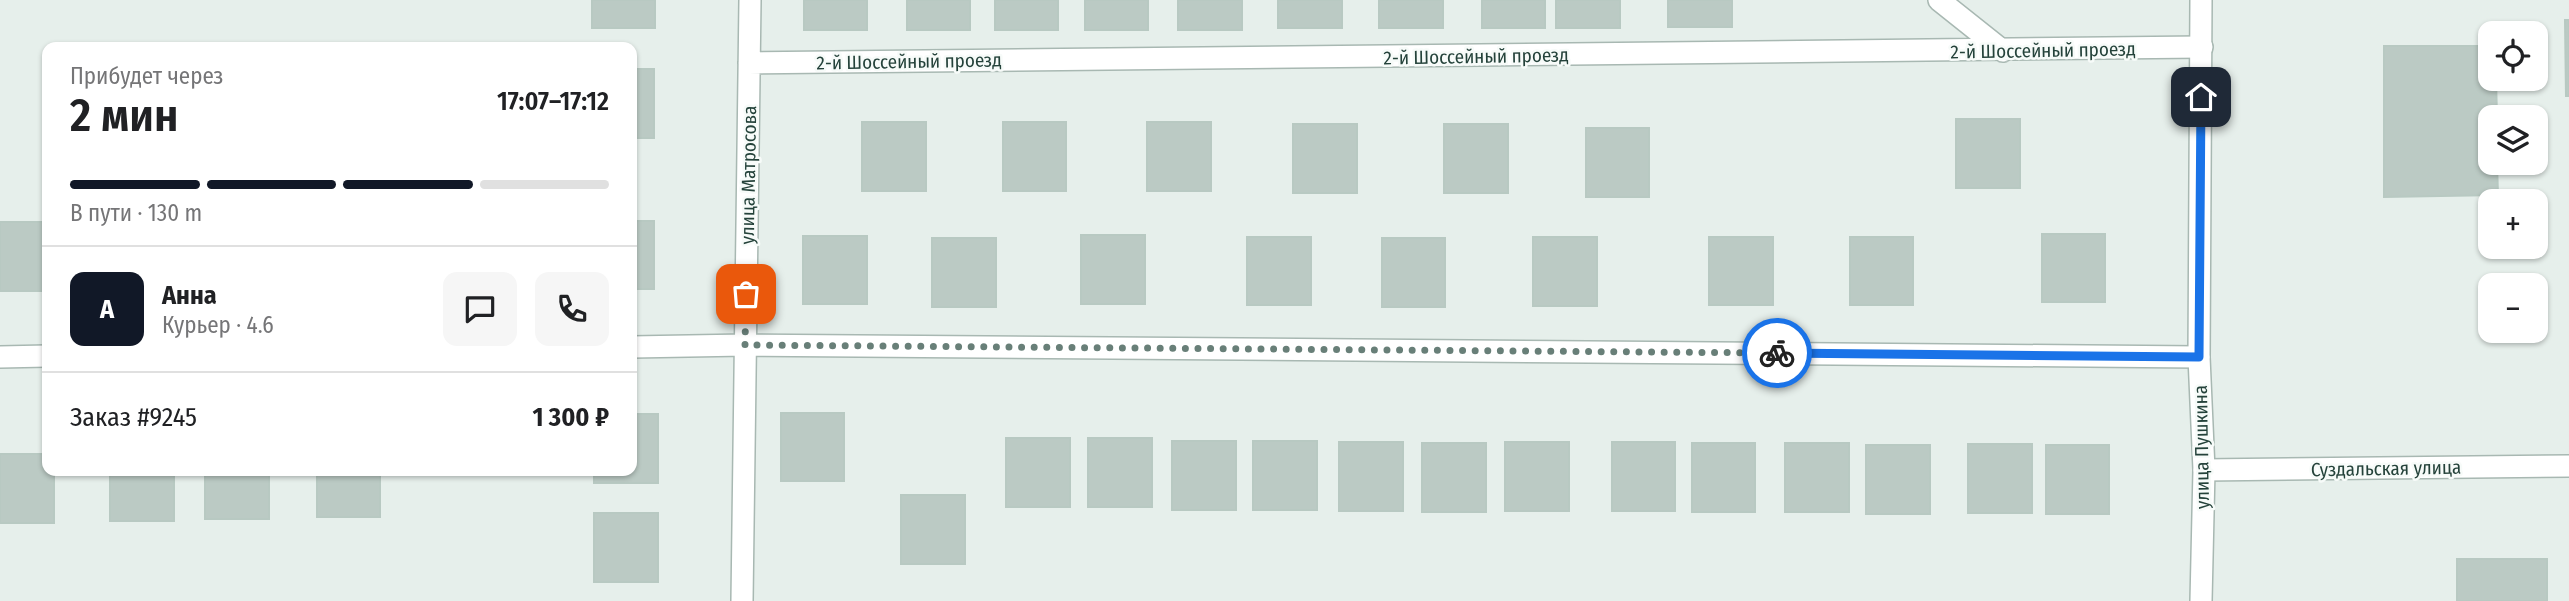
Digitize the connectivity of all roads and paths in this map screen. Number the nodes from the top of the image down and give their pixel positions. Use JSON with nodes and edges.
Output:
{"nodes":[{"id":1,"x":750,"y":0,"type":"edge"},
{"id":2,"x":1939,"y":0,"type":"edge"},
{"id":3,"x":2201,"y":0,"type":"edge"},
{"id":4,"x":2202,"y":47,"type":"junction"},
{"id":5,"x":2003,"y":51,"type":"junction"},
{"id":6,"x":749,"y":62,"type":"junction"},
{"id":7,"x":745,"y":345,"type":"junction"},
{"id":8,"x":637,"y":347,"type":"edge"},
{"id":9,"x":42,"y":356,"type":"edge"},
{"id":10,"x":0,"y":357,"type":"edge"},
{"id":11,"x":2199,"y":357,"type":"junction"},
{"id":12,"x":2569,"y":466,"type":"edge"},
{"id":13,"x":2204,"y":470,"type":"junction"},
{"id":14,"x":742,"y":601,"type":"edge"},
{"id":15,"x":2201,"y":601,"type":"edge"}],
"edges":[{"from":1,"to":6,"type":"street","name":"улица Матросова"},
{"from":2,"to":5,"type":"street"},
{"from":3,"to":4,"type":"street","name":"улица Пушкина"},
{"from":4,"to":5,"type":"street","name":"2-й Шоссейный проезд"},
{"from":4,"to":11,"type":"street","name":"улица Пушкина"},
{"from":5,"to":6,"type":"street","name":"2-й Шоссейный проезд"},
{"from":6,"to":7,"type":"street","name":"улица Матросова"},
{"from":7,"to":8,"type":"street"},
{"from":7,"to":11,"type":"street"},
{"from":7,"to":14,"type":"street","name":"улица Матросова"},
{"from":9,"to":10,"type":"street"},
{"from":11,"to":13,"type":"street","name":"улица Пушкина"},
{"from":12,"to":13,"type":"street","name":"Суздальская улица"},
{"from":13,"to":15,"type":"street","name":"улица Пушкина"}]}
